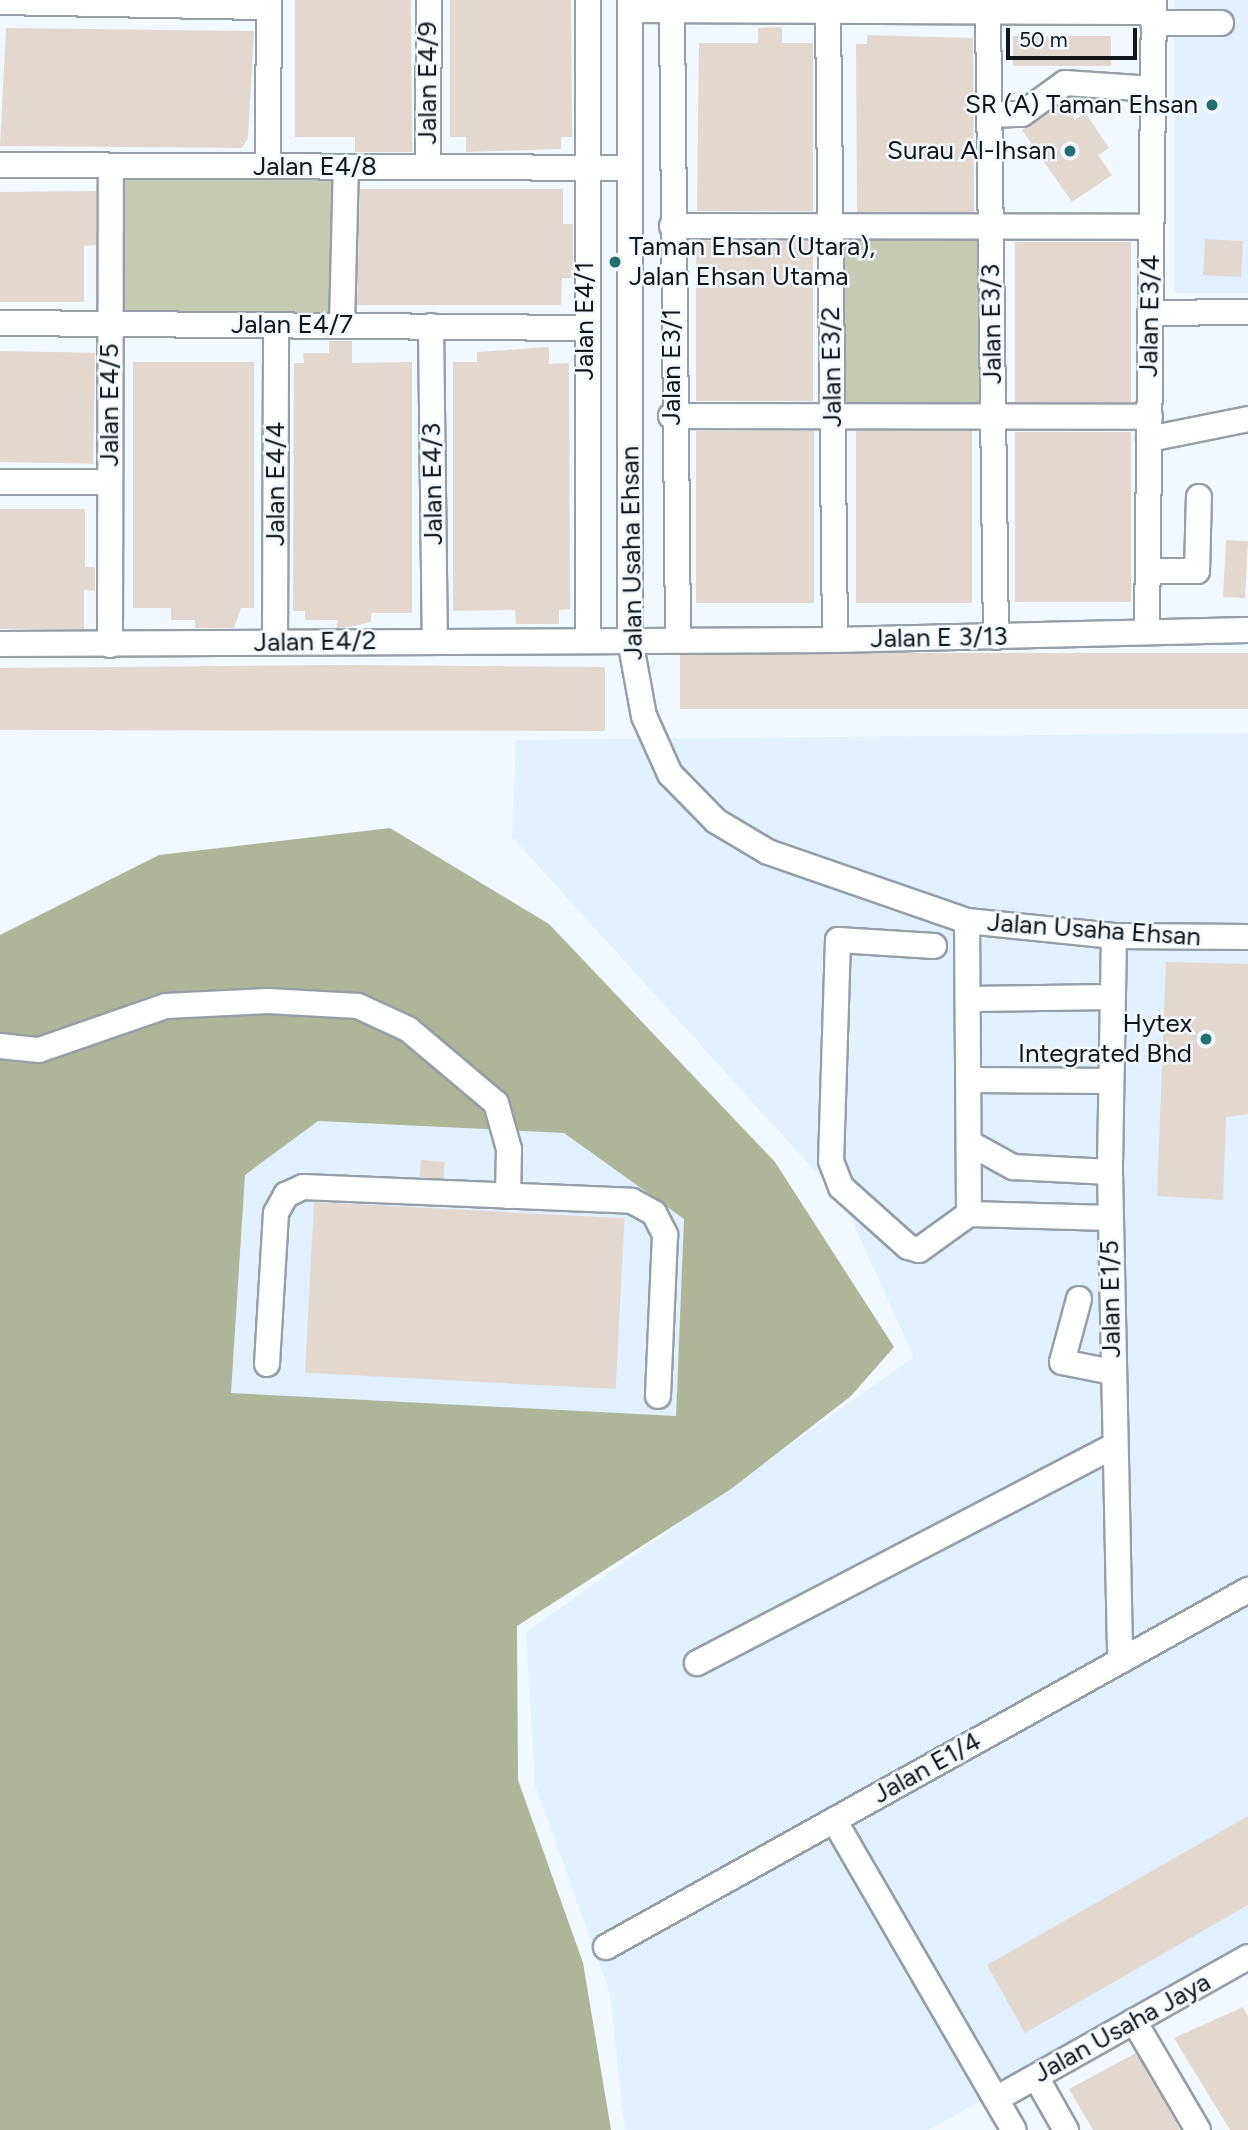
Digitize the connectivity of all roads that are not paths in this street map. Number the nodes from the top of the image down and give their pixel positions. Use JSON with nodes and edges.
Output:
{"nodes":[{"id":1,"x":429,"y":0,"type":"edge"},
{"id":2,"x":588,"y":0,"type":"edge"},
{"id":3,"x":0,"y":2,"type":"edge"},
{"id":4,"x":269,"y":4,"type":"edge"},
{"id":5,"x":630,"y":5,"type":"edge"},
{"id":6,"x":672,"y":11,"type":"junction"},
{"id":7,"x":828,"y":11,"type":"junction"},
{"id":8,"x":988,"y":12,"type":"junction"},
{"id":9,"x":1153,"y":12,"type":"edge"},
{"id":10,"x":1221,"y":23,"type":"dead end"},
{"id":11,"x":1153,"y":89,"type":"junction"},
{"id":12,"x":989,"y":115,"type":"junction"},
{"id":13,"x":0,"y":166,"type":"edge"},
{"id":14,"x":111,"y":166,"type":"junction"},
{"id":15,"x":268,"y":166,"type":"junction"},
{"id":16,"x":346,"y":167,"type":"junction"},
{"id":17,"x":428,"y":167,"type":"junction"},
{"id":18,"x":586,"y":167,"type":"junction"},
{"id":19,"x":630,"y":168,"type":"junction"},
{"id":20,"x":672,"y":226,"type":"junction"},
{"id":21,"x":831,"y":226,"type":"junction"},
{"id":22,"x":991,"y":226,"type":"junction"},
{"id":23,"x":1151,"y":227,"type":"junction"},
{"id":24,"x":1248,"y":312,"type":"edge"},
{"id":25,"x":1150,"y":313,"type":"junction"},
{"id":26,"x":0,"y":323,"type":"edge"},
{"id":27,"x":111,"y":324,"type":"junction"},
{"id":28,"x":276,"y":325,"type":"junction"},
{"id":29,"x":342,"y":326,"type":"junction"},
{"id":30,"x":432,"y":327,"type":"junction"},
{"id":31,"x":585,"y":328,"type":"junction"},
{"id":32,"x":671,"y":416,"type":"junction"},
{"id":33,"x":833,"y":416,"type":"junction"},
{"id":34,"x":993,"y":417,"type":"junction"},
{"id":35,"x":1248,"y":419,"type":"edge"},
{"id":36,"x":1149,"y":428,"type":"junction"},
{"id":37,"x":0,"y":482,"type":"edge"},
{"id":38,"x":110,"y":482,"type":"junction"},
{"id":39,"x":1199,"y":497,"type":"dead end"},
{"id":40,"x":1148,"y":571,"type":"junction"},
{"id":41,"x":1248,"y":630,"type":"edge"},
{"id":42,"x":1147,"y":632,"type":"junction"},
{"id":43,"x":996,"y":637,"type":"junction"},
{"id":44,"x":678,"y":639,"type":"junction"},
{"id":45,"x":630,"y":640,"type":"junction"},
{"id":46,"x":835,"y":640,"type":"junction"},
{"id":47,"x":435,"y":641,"type":"junction"},
{"id":48,"x":588,"y":641,"type":"junction"},
{"id":49,"x":275,"y":642,"type":"junction"},
{"id":50,"x":0,"y":644,"type":"edge"},
{"id":51,"x":110,"y":645,"type":"junction"},
{"id":52,"x":967,"y":921,"type":"junction"},
{"id":53,"x":1114,"y":936,"type":"junction"},
{"id":54,"x":1248,"y":937,"type":"edge"},
{"id":55,"x":934,"y":946,"type":"dead end"},
{"id":56,"x":1112,"y":997,"type":"junction"},
{"id":57,"x":971,"y":999,"type":"junction"},
{"id":58,"x":0,"y":1046,"type":"edge"},
{"id":59,"x":970,"y":1080,"type":"junction"},
{"id":60,"x":1111,"y":1081,"type":"junction"},
{"id":61,"x":973,"y":1146,"type":"junction"},
{"id":62,"x":1110,"y":1172,"type":"junction"},
{"id":63,"x":508,"y":1196,"type":"junction"},
{"id":64,"x":969,"y":1214,"type":"junction"},
{"id":65,"x":1110,"y":1218,"type":"junction"},
{"id":66,"x":1079,"y":1299,"type":"dead end"},
{"id":67,"x":267,"y":1364,"type":"dead end"},
{"id":68,"x":1112,"y":1372,"type":"junction"},
{"id":69,"x":658,"y":1396,"type":"dead end"},
{"id":70,"x":1114,"y":1446,"type":"junction"},
{"id":71,"x":1248,"y":1590,"type":"edge"},
{"id":72,"x":1120,"y":1661,"type":"junction"},
{"id":73,"x":696,"y":1663,"type":"dead end"},
{"id":74,"x":834,"y":1820,"type":"junction"},
{"id":75,"x":606,"y":1947,"type":"dead end"},
{"id":76,"x":1247,"y":1961,"type":"edge"},
{"id":77,"x":1134,"y":2021,"type":"junction"},
{"id":78,"x":1036,"y":2077,"type":"junction"},
{"id":79,"x":996,"y":2099,"type":"junction"},
{"id":80,"x":1014,"y":2130,"type":"edge"},
{"id":81,"x":1066,"y":2130,"type":"edge"},
{"id":82,"x":1198,"y":2130,"type":"edge"}],
"edges":[{"from":1,"to":17,"type":"street","name":"Jalan E4/9"},
{"from":2,"to":18,"type":"street","name":"Jalan E4/1"},
{"from":3,"to":4,"type":"street"},
{"from":4,"to":15,"type":"street"},
{"from":5,"to":6,"type":"street"},
{"from":5,"to":19,"type":"street","name":"Jalan Usaha Ehsan"},
{"from":6,"to":7,"type":"street"},
{"from":6,"to":20,"type":"street","name":"Jalan E3/1"},
{"from":7,"to":8,"type":"street"},
{"from":7,"to":21,"type":"street","name":"Jalan E3/2"},
{"from":8,"to":9,"type":"street"},
{"from":8,"to":12,"type":"street","name":"Jalan E3/3"},
{"from":9,"to":10,"type":"street"},
{"from":9,"to":11,"type":"street","name":"Jalan E3/4"},
{"from":11,"to":12,"type":"street"},
{"from":11,"to":23,"type":"street","name":"Jalan E3/4"},
{"from":12,"to":22,"type":"street","name":"Jalan E3/3"},
{"from":13,"to":14,"type":"street","name":"Jalan E4/8"},
{"from":14,"to":15,"type":"street","name":"Jalan E4/8"},
{"from":14,"to":27,"type":"street","name":"Jalan E4/5"},
{"from":15,"to":16,"type":"street","name":"Jalan E4/8"},
{"from":16,"to":17,"type":"street","name":"Jalan E4/8"},
{"from":16,"to":29,"type":"street"},
{"from":17,"to":18,"type":"street","name":"Jalan E4/8"},
{"from":18,"to":19,"type":"street","name":"Jalan E4/8"},
{"from":18,"to":31,"type":"street","name":"Jalan E4/1"},
{"from":19,"to":45,"type":"street","name":"Jalan Usaha Ehsan"},
{"from":20,"to":21,"type":"street"},
{"from":20,"to":32,"type":"street","name":"Jalan E3/1"},
{"from":21,"to":22,"type":"street"},
{"from":21,"to":33,"type":"street","name":"Jalan E3/2"},
{"from":22,"to":23,"type":"street"},
{"from":22,"to":34,"type":"street","name":"Jalan E3/3"},
{"from":23,"to":25,"type":"street","name":"Jalan E3/4"},
{"from":24,"to":25,"type":"street"},
{"from":25,"to":36,"type":"street","name":"Jalan E3/4"},
{"from":26,"to":27,"type":"street","name":"Jalan E4/7"},
{"from":27,"to":28,"type":"street","name":"Jalan E4/7"},
{"from":27,"to":38,"type":"street","name":"Jalan E4/5"},
{"from":28,"to":29,"type":"street","name":"Jalan E4/7"},
{"from":28,"to":49,"type":"street","name":"Jalan E4/4"},
{"from":29,"to":30,"type":"street","name":"Jalan E4/7"},
{"from":30,"to":31,"type":"street","name":"Jalan E4/7"},
{"from":30,"to":47,"type":"street","name":"Jalan E4/3"},
{"from":31,"to":48,"type":"street","name":"Jalan E4/1"},
{"from":32,"to":33,"type":"street"},
{"from":32,"to":44,"type":"street","name":"Jalan E3/1"},
{"from":33,"to":34,"type":"street"},
{"from":33,"to":46,"type":"street","name":"Jalan E3/2"},
{"from":34,"to":36,"type":"street"},
{"from":34,"to":43,"type":"street","name":"Jalan E3/3"},
{"from":35,"to":36,"type":"street"},
{"from":36,"to":40,"type":"street","name":"Jalan E3/4"},
{"from":37,"to":38,"type":"street"},
{"from":38,"to":51,"type":"street","name":"Jalan E4/5"},
{"from":39,"to":40,"type":"street"},
{"from":40,"to":42,"type":"street","name":"Jalan E3/4"},
{"from":41,"to":42,"type":"street","name":"Jalan E 3/13"},
{"from":42,"to":43,"type":"street","name":"Jalan E 3/13"},
{"from":43,"to":46,"type":"street","name":"Jalan E 3/13"},
{"from":44,"to":45,"type":"street","name":"Jalan E 3/13"},
{"from":44,"to":46,"type":"street","name":"Jalan E 3/13"},
{"from":45,"to":48,"type":"street","name":"Jalan E4/2"},
{"from":45,"to":52,"type":"street","name":"Jalan Usaha Ehsan"},
{"from":47,"to":48,"type":"street","name":"Jalan E4/2"},
{"from":47,"to":49,"type":"street","name":"Jalan E4/2"},
{"from":49,"to":51,"type":"street","name":"Jalan E4/2"},
{"from":50,"to":51,"type":"street","name":"Jalan E4/2"},
{"from":52,"to":53,"type":"street","name":"Jalan Usaha Ehsan"},
{"from":52,"to":57,"type":"street"},
{"from":53,"to":54,"type":"street","name":"Jalan Usaha Ehsan"},
{"from":53,"to":56,"type":"street","name":"Jalan E1/5"},
{"from":55,"to":64,"type":"street"},
{"from":56,"to":57,"type":"street"},
{"from":56,"to":60,"type":"street","name":"Jalan E1/5"},
{"from":57,"to":59,"type":"street"},
{"from":58,"to":63,"type":"street"},
{"from":59,"to":60,"type":"street"},
{"from":59,"to":61,"type":"street"},
{"from":60,"to":62,"type":"street","name":"Jalan E1/5"},
{"from":61,"to":62,"type":"street"},
{"from":61,"to":64,"type":"street"},
{"from":62,"to":65,"type":"street","name":"Jalan E1/5"},
{"from":63,"to":67,"type":"street"},
{"from":63,"to":69,"type":"street"},
{"from":64,"to":65,"type":"street"},
{"from":65,"to":68,"type":"street","name":"Jalan E1/5"},
{"from":66,"to":68,"type":"street"},
{"from":68,"to":70,"type":"street","name":"Jalan E1/5"},
{"from":70,"to":72,"type":"street","name":"Jalan E1/5"},
{"from":70,"to":73,"type":"street"},
{"from":71,"to":72,"type":"street","name":"Jalan E1/4"},
{"from":72,"to":74,"type":"street","name":"Jalan E1/4"},
{"from":74,"to":75,"type":"street","name":"Jalan E1/4"},
{"from":74,"to":79,"type":"street"},
{"from":76,"to":77,"type":"street","name":"Jalan Usaha Jaya"},
{"from":77,"to":78,"type":"street","name":"Jalan Usaha Jaya"},
{"from":77,"to":82,"type":"street"},
{"from":78,"to":79,"type":"street","name":"Jalan Usaha Jaya"},
{"from":78,"to":81,"type":"street"},
{"from":79,"to":80,"type":"street"}]}
